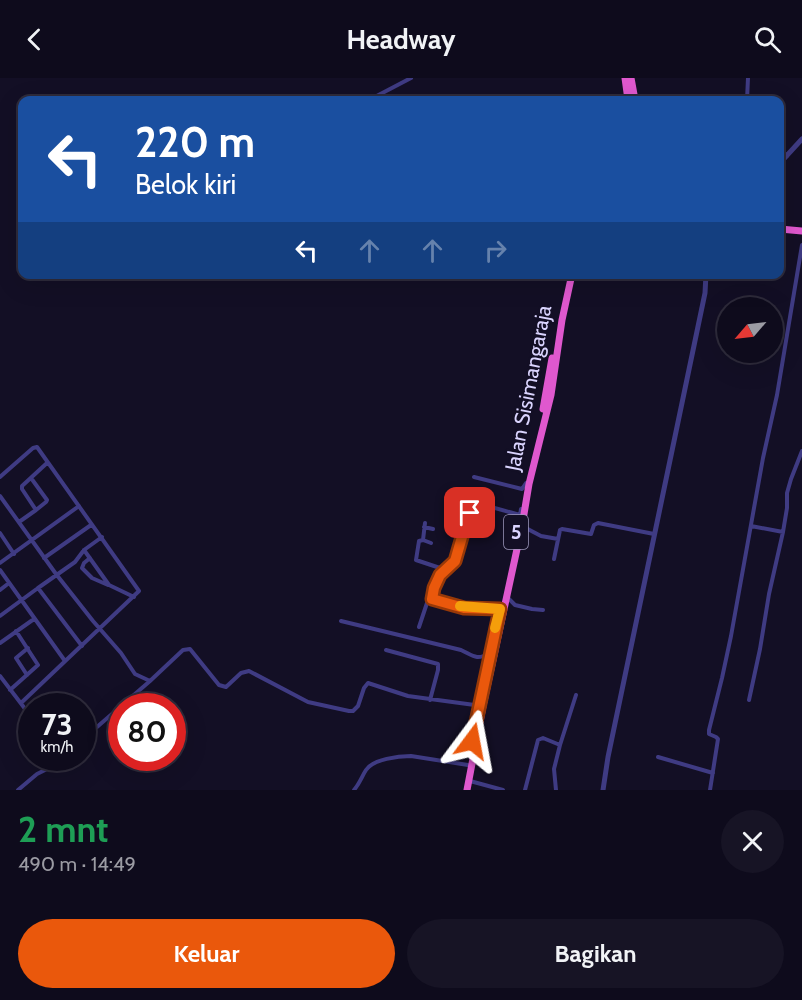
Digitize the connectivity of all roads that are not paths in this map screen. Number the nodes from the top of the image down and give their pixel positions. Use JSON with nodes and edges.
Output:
{"nodes":[{"id":1,"x":411,"y":78,"type":"edge"},
{"id":2,"x":625,"y":78,"type":"edge"},
{"id":3,"x":631,"y":78,"type":"edge"},
{"id":4,"x":747,"y":78,"type":"edge"},
{"id":5,"x":377,"y":96,"type":"edge"},
{"id":6,"x":628,"y":96,"type":"edge"},
{"id":7,"x":634,"y":96,"type":"edge"},
{"id":8,"x":747,"y":96,"type":"edge"},
{"id":9,"x":802,"y":139,"type":"edge"},
{"id":10,"x":784,"y":153,"type":"edge"},
{"id":11,"x":787,"y":156,"type":"junction"},
{"id":12,"x":784,"y":159,"type":"edge"},
{"id":13,"x":784,"y":229,"type":"edge"},
{"id":14,"x":802,"y":231,"type":"edge"},
{"id":15,"x":802,"y":245,"type":"edge"},
{"id":16,"x":570,"y":279,"type":"edge"},
{"id":17,"x":705,"y":279,"type":"edge"},
{"id":18,"x":802,"y":451,"type":"edge"},
{"id":19,"x":47,"y":463,"type":"junction"},
{"id":20,"x":0,"y":477,"type":"edge"},
{"id":21,"x":474,"y":477,"type":"dead end"},
{"id":22,"x":31,"y":478,"type":"junction"},
{"id":23,"x":527,"y":484,"type":"junction"},
{"id":24,"x":0,"y":496,"type":"edge"},
{"id":25,"x":78,"y":506,"type":"junction"},
{"id":26,"x":36,"y":510,"type":"junction"},
{"id":27,"x":523,"y":510,"type":"junction"},
{"id":28,"x":19,"y":522,"type":"junction"},
{"id":29,"x":92,"y":525,"type":"junction"},
{"id":30,"x":522,"y":526,"type":"junction"},
{"id":31,"x":752,"y":526,"type":"junction"},
{"id":32,"x":433,"y":529,"type":"dead end"},
{"id":33,"x":783,"y":532,"type":"junction"},
{"id":34,"x":0,"y":533,"type":"edge"},
{"id":35,"x":654,"y":534,"type":"junction"},
{"id":36,"x":102,"y":537,"type":"junction"},
{"id":37,"x":558,"y":539,"type":"junction"},
{"id":38,"x":32,"y":540,"type":"junction"},
{"id":39,"x":423,"y":540,"type":"junction"},
{"id":40,"x":431,"y":543,"type":"dead end"},
{"id":41,"x":84,"y":550,"type":"junction"},
{"id":42,"x":14,"y":554,"type":"junction"},
{"id":43,"x":44,"y":558,"type":"junction"},
{"id":44,"x":90,"y":558,"type":"junction"},
{"id":45,"x":554,"y":559,"type":"dead end"},
{"id":46,"x":0,"y":563,"type":"edge"},
{"id":47,"x":0,"y":570,"type":"edge"},
{"id":48,"x":444,"y":571,"type":"junction"},
{"id":49,"x":56,"y":574,"type":"junction"},
{"id":50,"x":9,"y":583,"type":"junction"},
{"id":51,"x":109,"y":585,"type":"junction"},
{"id":52,"x":38,"y":588,"type":"junction"},
{"id":53,"x":0,"y":590,"type":"edge"},
{"id":54,"x":134,"y":597,"type":"junction"},
{"id":55,"x":506,"y":597,"type":"junction"},
{"id":56,"x":432,"y":599,"type":"junction"},
{"id":57,"x":21,"y":600,"type":"junction"},
{"id":58,"x":501,"y":609,"type":"junction"},
{"id":59,"x":543,"y":610,"type":"dead end"},
{"id":60,"x":0,"y":616,"type":"edge"},
{"id":61,"x":34,"y":619,"type":"junction"},
{"id":62,"x":341,"y":621,"type":"dead end"},
{"id":63,"x":419,"y":627,"type":"dead end"},
{"id":64,"x":99,"y":628,"type":"junction"},
{"id":65,"x":16,"y":631,"type":"junction"},
{"id":66,"x":0,"y":643,"type":"edge"},
{"id":67,"x":81,"y":646,"type":"junction"},
{"id":68,"x":28,"y":648,"type":"junction"},
{"id":69,"x":386,"y":650,"type":"dead end"},
{"id":70,"x":492,"y":654,"type":"junction"},
{"id":71,"x":65,"y":661,"type":"junction"},
{"id":72,"x":27,"y":675,"type":"junction"},
{"id":73,"x":0,"y":676,"type":"edge"},
{"id":74,"x":150,"y":681,"type":"junction"},
{"id":75,"x":10,"y":690,"type":"junction"},
{"id":76,"x":31,"y":693,"type":"edge"},
{"id":77,"x":576,"y":695,"type":"dead end"},
{"id":78,"x":18,"y":699,"type":"edge"},
{"id":79,"x":430,"y":699,"type":"junction"},
{"id":80,"x":749,"y":700,"type":"dead end"},
{"id":81,"x":482,"y":706,"type":"junction"},
{"id":82,"x":96,"y":728,"type":"edge"},
{"id":83,"x":560,"y":745,"type":"junction"},
{"id":84,"x":658,"y":757,"type":"dead end"},
{"id":85,"x":469,"y":761,"type":"junction"},
{"id":86,"x":43,"y":771,"type":"edge"},
{"id":87,"x":713,"y":773,"type":"junction"},
{"id":88,"x":469,"y":781,"type":"junction"},
{"id":89,"x":18,"y":790,"type":"edge"},
{"id":90,"x":354,"y":790,"type":"edge"},
{"id":91,"x":465,"y":790,"type":"edge"},
{"id":92,"x":503,"y":790,"type":"edge"},
{"id":93,"x":525,"y":790,"type":"edge"},
{"id":94,"x":556,"y":790,"type":"edge"},
{"id":95,"x":603,"y":790,"type":"edge"},
{"id":96,"x":710,"y":790,"type":"edge"}],
"edges":[{"from":1,"to":5,"type":"street"},
{"from":2,"to":6,"type":"highway"},
{"from":3,"to":7,"type":"highway"},
{"from":4,"to":8,"type":"street"},
{"from":9,"to":11,"type":"street"},
{"from":10,"to":11,"type":"street"},
{"from":11,"to":12,"type":"street"},
{"from":13,"to":14,"type":"highway"},
{"from":15,"to":31,"type":"street"},
{"from":16,"to":23,"type":"highway","name":"Jalan Sisimangaraja","number":"5"},
{"from":17,"to":35,"type":"street"},
{"from":18,"to":33,"type":"street"},
{"from":19,"to":20,"type":"street"},
{"from":19,"to":22,"type":"street"},
{"from":19,"to":25,"type":"street"},
{"from":21,"to":23,"type":"street"},
{"from":22,"to":26,"type":"street"},
{"from":22,"to":26,"type":"street"},
{"from":23,"to":27,"type":"highway","name":"Jalan Sisimangaraja","number":"5"},
{"from":24,"to":28,"type":"street"},
{"from":25,"to":29,"type":"street"},
{"from":25,"to":38,"type":"street"},
{"from":26,"to":28,"type":"street"},
{"from":27,"to":30,"type":"highway","name":"Jalan Sisimangaraja","number":"5"},
{"from":27,"to":48,"type":"street"},
{"from":27,"to":58,"type":"highway","name":"Jalan Sisimangaraja","number":"5"},
{"from":28,"to":38,"type":"street"},
{"from":29,"to":36,"type":"street"},
{"from":29,"to":43,"type":"street"},
{"from":30,"to":37,"type":"street"},
{"from":30,"to":55,"type":"highway","name":"Jalan Sisimangaraja","number":"5"},
{"from":31,"to":33,"type":"street"},
{"from":31,"to":87,"type":"street"},
{"from":32,"to":39,"type":"street"},
{"from":33,"to":80,"type":"street"},
{"from":34,"to":42,"type":"street"},
{"from":35,"to":37,"type":"street"},
{"from":35,"to":95,"type":"street"},
{"from":36,"to":41,"type":"street"},
{"from":36,"to":54,"type":"street"},
{"from":37,"to":45,"type":"street"},
{"from":38,"to":42,"type":"street"},
{"from":38,"to":43,"type":"street"},
{"from":39,"to":40,"type":"street"},
{"from":39,"to":48,"type":"street"},
{"from":41,"to":44,"type":"street"},
{"from":41,"to":49,"type":"street"},
{"from":42,"to":46,"type":"street"},
{"from":43,"to":49,"type":"street"},
{"from":44,"to":51,"type":"street"},
{"from":44,"to":51,"type":"street"},
{"from":47,"to":50,"type":"street"},
{"from":48,"to":56,"type":"street"},
{"from":49,"to":52,"type":"street"},
{"from":49,"to":64,"type":"street"},
{"from":50,"to":53,"type":"street"},
{"from":50,"to":57,"type":"street"},
{"from":51,"to":54,"type":"street"},
{"from":52,"to":57,"type":"street"},
{"from":52,"to":67,"type":"street"},
{"from":54,"to":64,"type":"street"},
{"from":55,"to":58,"type":"highway","name":"Jalan Sisimangaraja","number":"5"},
{"from":55,"to":59,"type":"street"},
{"from":56,"to":58,"type":"street"},
{"from":56,"to":63,"type":"street"},
{"from":57,"to":60,"type":"street"},
{"from":57,"to":61,"type":"street"},
{"from":58,"to":70,"type":"highway","name":"Jalan Sisimangaraja","number":"5"},
{"from":61,"to":65,"type":"street"},
{"from":61,"to":71,"type":"street"},
{"from":62,"to":70,"type":"street"},
{"from":64,"to":67,"type":"street"},
{"from":64,"to":74,"type":"street"},
{"from":65,"to":66,"type":"street"},
{"from":65,"to":68,"type":"street"},
{"from":67,"to":71,"type":"street"},
{"from":68,"to":72,"type":"street"},
{"from":68,"to":72,"type":"street"},
{"from":69,"to":79,"type":"street"},
{"from":70,"to":81,"type":"highway","name":"Jalan Sisimangaraja","number":"5"},
{"from":71,"to":76,"type":"street"},
{"from":72,"to":75,"type":"street"},
{"from":73,"to":75,"type":"street"},
{"from":74,"to":79,"type":"street"},
{"from":74,"to":82,"type":"street"},
{"from":75,"to":78,"type":"street"},
{"from":77,"to":83,"type":"street"},
{"from":79,"to":81,"type":"street"},
{"from":81,"to":85,"type":"highway","name":"Jalan Sisimangaraja","number":"5"},
{"from":83,"to":93,"type":"street"},
{"from":83,"to":94,"type":"street"},
{"from":84,"to":87,"type":"street"},
{"from":85,"to":88,"type":"highway","name":"Jalan Sisimangaraja","number":"5"},
{"from":85,"to":90,"type":"street"},
{"from":85,"to":91,"type":"highway","name":"Jalan Sisimangaraja","number":"5"},
{"from":86,"to":89,"type":"street"},
{"from":87,"to":96,"type":"street"},
{"from":88,"to":91,"type":"highway","name":"Jalan Sisimangaraja","number":"5"},
{"from":88,"to":92,"type":"street"}]}
